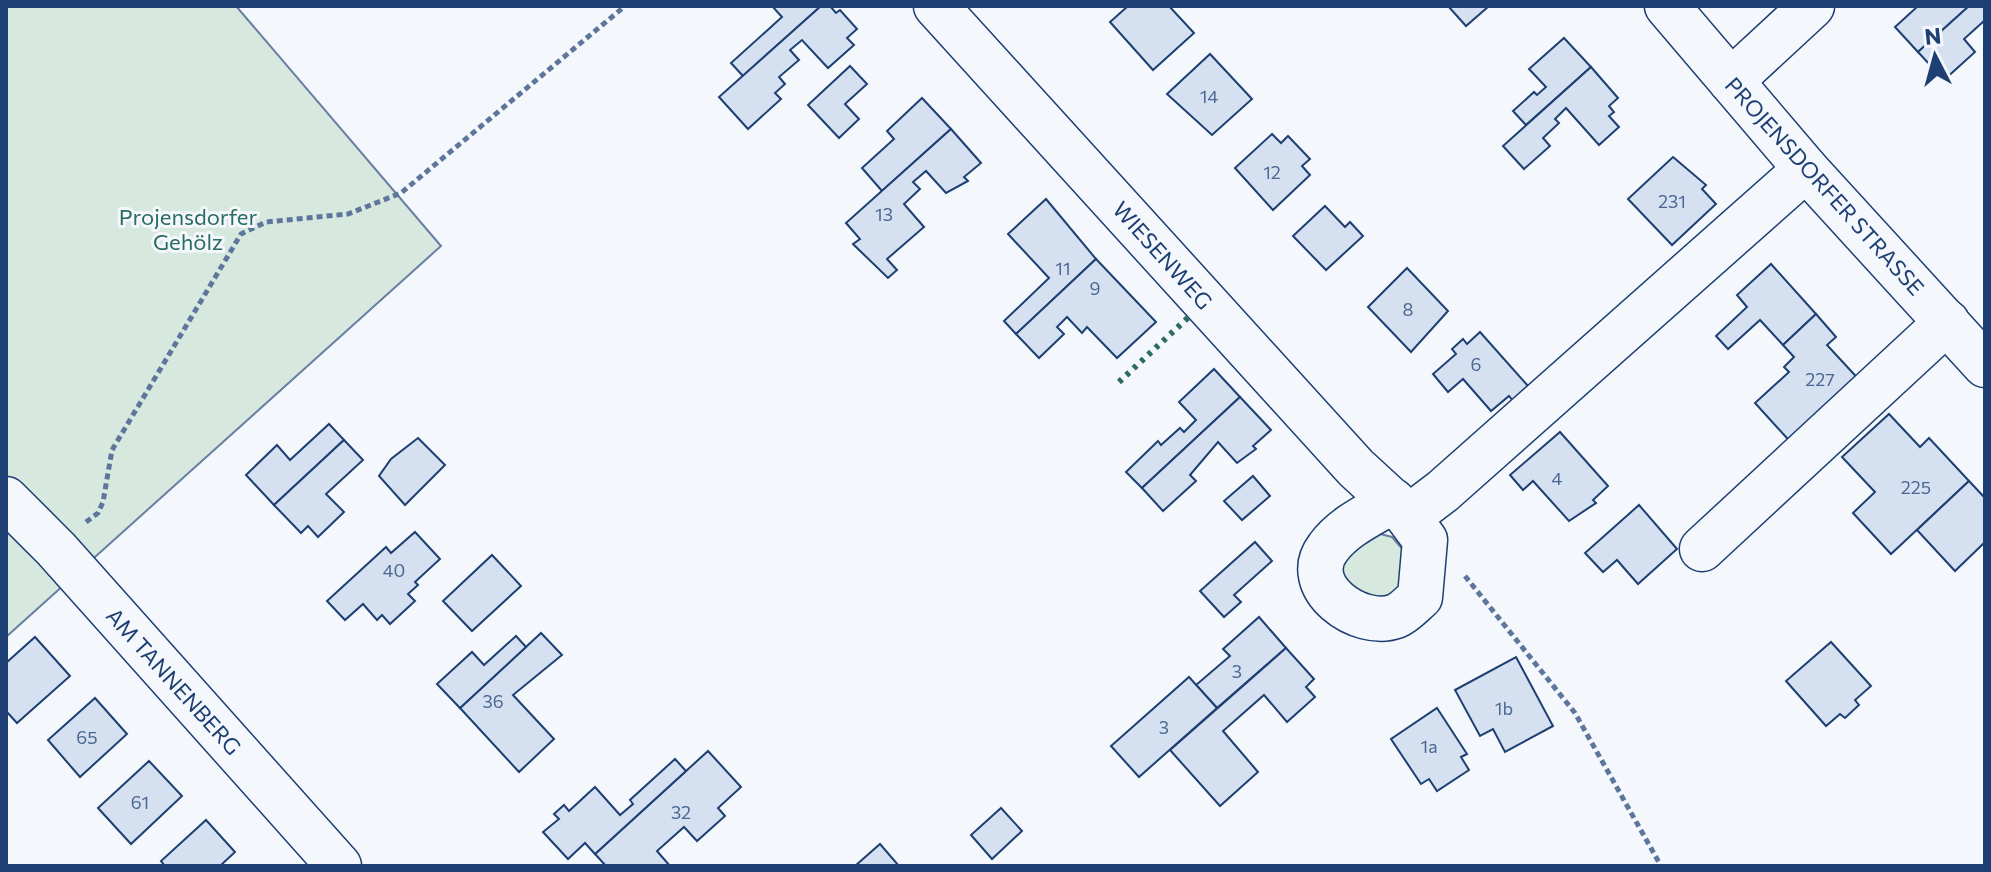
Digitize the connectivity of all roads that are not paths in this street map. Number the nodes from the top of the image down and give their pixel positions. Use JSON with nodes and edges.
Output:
{"nodes":[{"id":1,"x":936,"y":6,"type":"edge"},
{"id":2,"x":1667,"y":6,"type":"edge"},
{"id":3,"x":1812,"y":6,"type":"edge"},
{"id":4,"x":1731,"y":81,"type":"junction"},
{"id":5,"x":1806,"y":169,"type":"junction"},
{"id":6,"x":1947,"y":322,"type":"junction"},
{"id":7,"x":1985,"y":365,"type":"edge"},
{"id":8,"x":6,"y":499,"type":"edge"},
{"id":9,"x":1702,"y":549,"type":"dead end"},
{"id":10,"x":339,"y":866,"type":"edge"}],
"edges":[{"from":1,"to":5,"type":"street","name":"WIESENWEG"},
{"from":2,"to":4,"type":"street","name":"PROJENSDORFER STRASSE"},
{"from":3,"to":4,"type":"street"},
{"from":4,"to":5,"type":"street","name":"PROJENSDORFER STRASSE"},
{"from":5,"to":6,"type":"street","name":"PROJENSDORFER STRASSE"},
{"from":6,"to":7,"type":"street","name":"PROJENSDORFER STRASSE"},
{"from":6,"to":9,"type":"street"},
{"from":8,"to":10,"type":"street","name":"AM TANNENBERG"}]}
